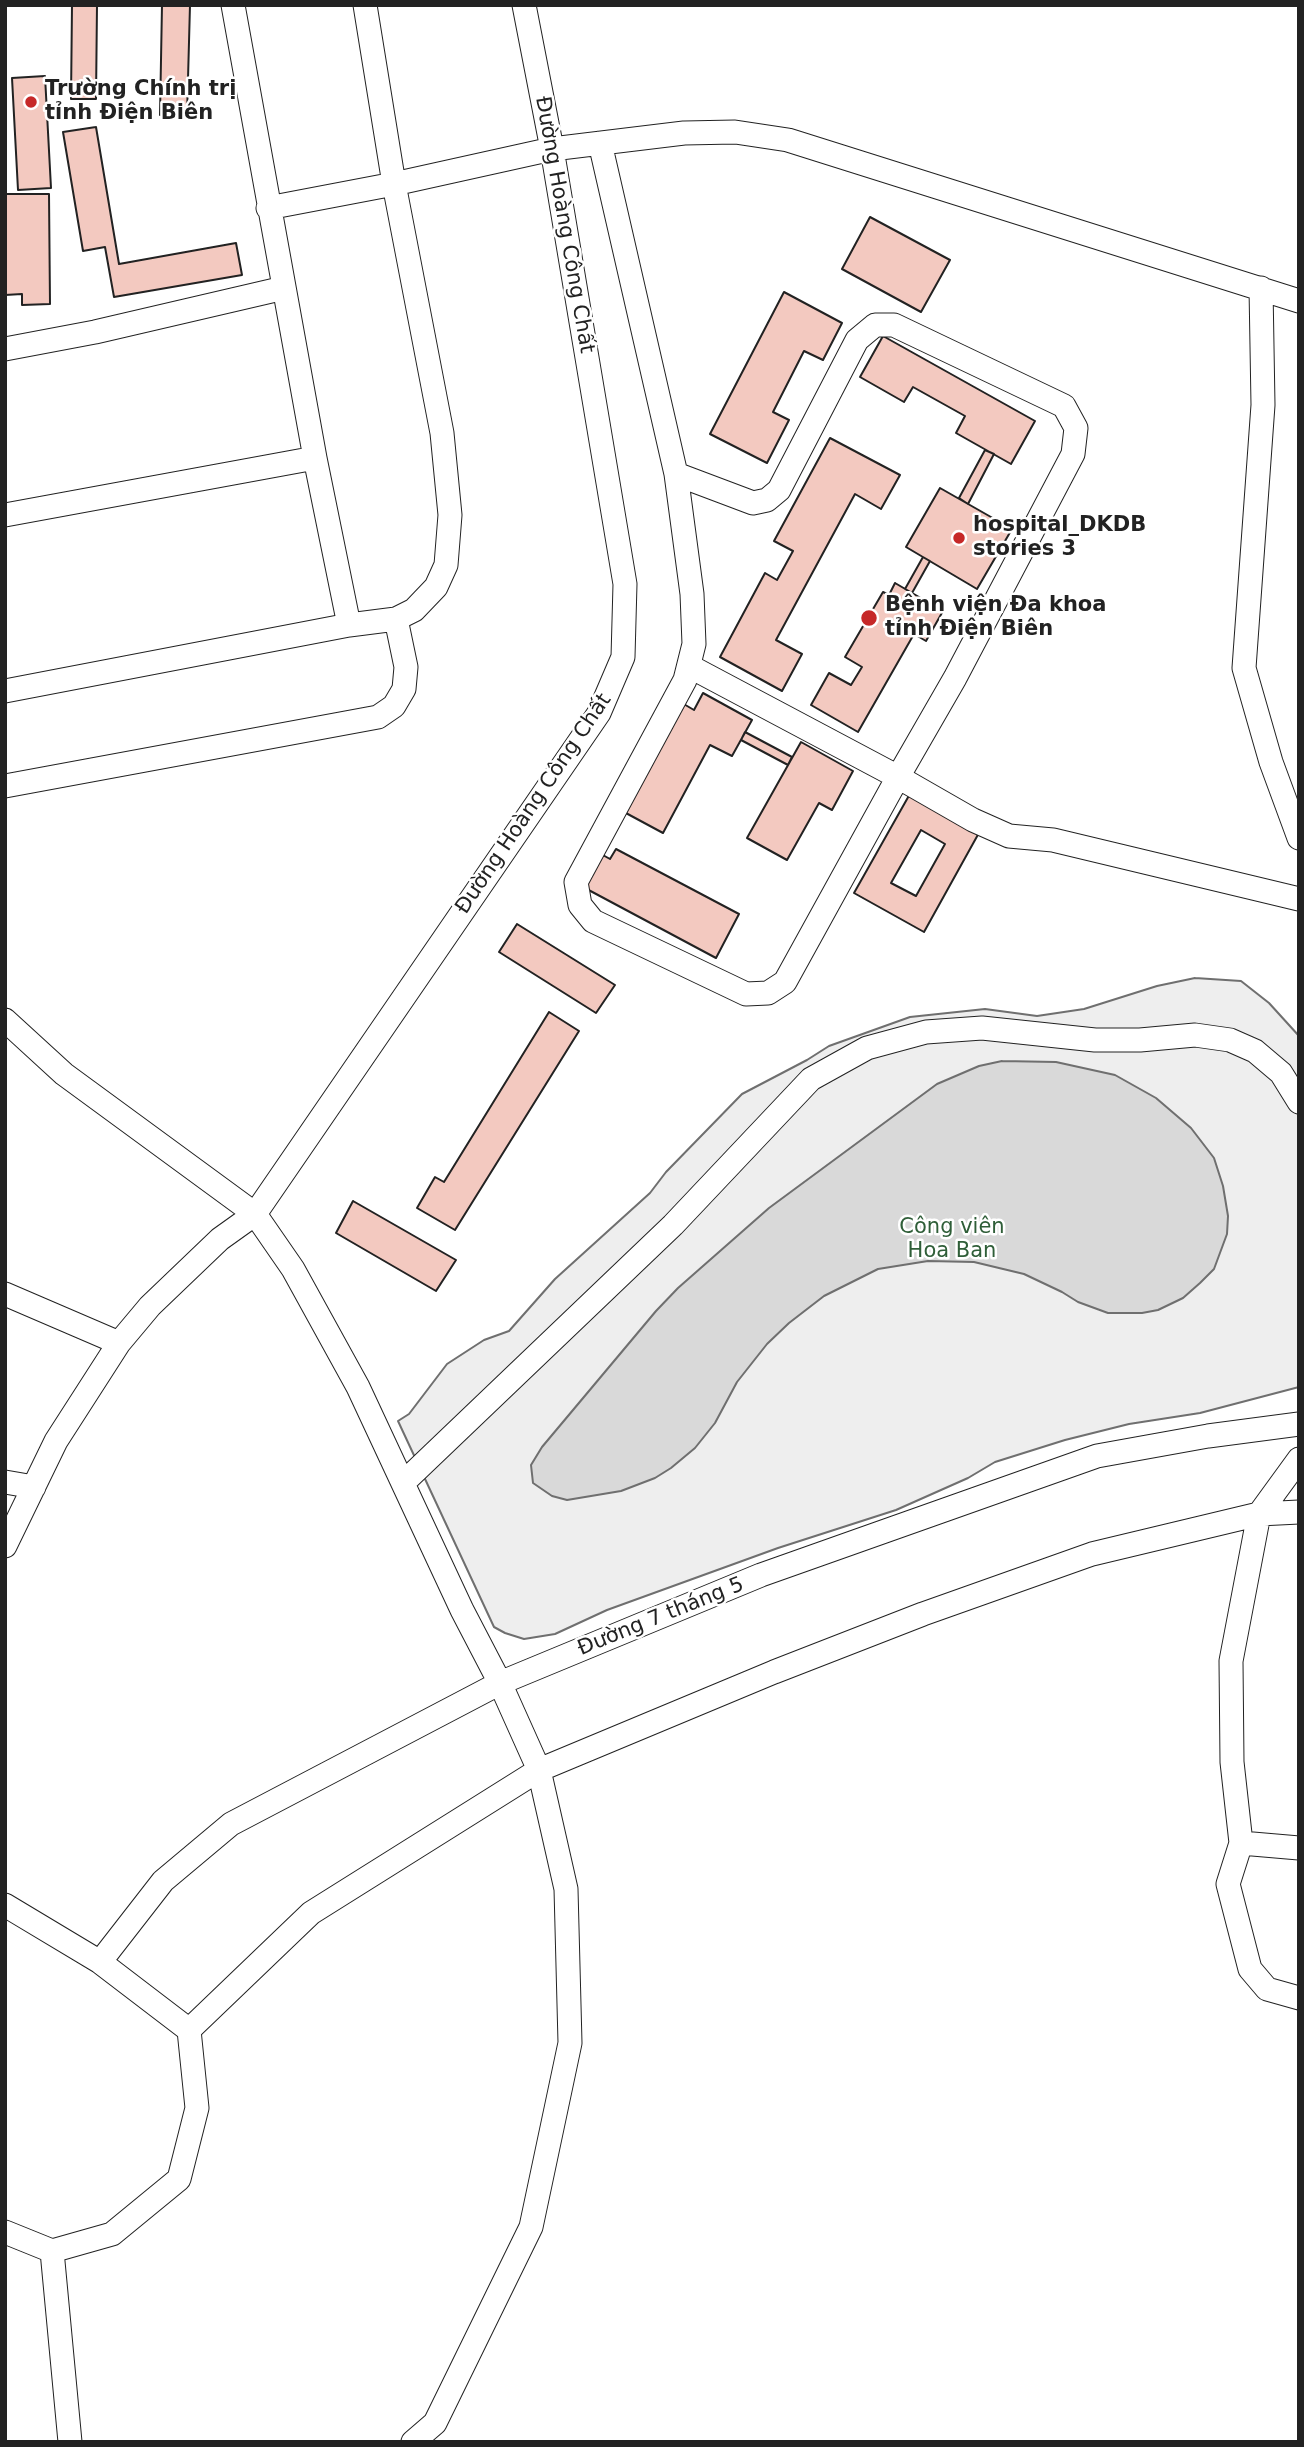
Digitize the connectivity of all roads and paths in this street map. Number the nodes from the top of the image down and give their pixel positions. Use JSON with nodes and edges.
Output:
{"nodes":[{"id":1,"x":233,"y":5,"type":"edge"},
{"id":2,"x":365,"y":5,"type":"edge"},
{"id":3,"x":524,"y":5,"type":"edge"},
{"id":4,"x":600,"y":143,"type":"junction"},
{"id":5,"x":552,"y":149,"type":"junction"},
{"id":6,"x":394,"y":184,"type":"junction"},
{"id":7,"x":268,"y":208,"type":"junction"},
{"id":8,"x":284,"y":288,"type":"junction"},
{"id":9,"x":1261,"y":288,"type":"junction"},
{"id":10,"x":1299,"y":302,"type":"edge"},
{"id":11,"x":5,"y":349,"type":"edge"},
{"id":12,"x":315,"y":458,"type":"junction"},
{"id":13,"x":676,"y":474,"type":"junction"},
{"id":14,"x":5,"y":515,"type":"edge"},
{"id":15,"x":396,"y":619,"type":"junction"},
{"id":16,"x":349,"y":625,"type":"junction"},
{"id":17,"x":689,"y":666,"type":"junction"},
{"id":18,"x":5,"y":691,"type":"edge"},
{"id":19,"x":898,"y":777,"type":"junction"},
{"id":20,"x":5,"y":786,"type":"edge"},
{"id":21,"x":1299,"y":838,"type":"edge"},
{"id":22,"x":1299,"y":899,"type":"edge"},
{"id":23,"x":5,"y":1020,"type":"edge"},
{"id":24,"x":1299,"y":1102,"type":"edge"},
{"id":25,"x":255,"y":1214,"type":"junction"},
{"id":26,"x":5,"y":1294,"type":"edge"},
{"id":27,"x":119,"y":1343,"type":"junction"},
{"id":28,"x":1299,"y":1424,"type":"edge"},
{"id":29,"x":1299,"y":1459,"type":"edge"},
{"id":30,"x":5,"y":1482,"type":"edge"},
{"id":31,"x":403,"y":1483,"type":"junction"},
{"id":32,"x":34,"y":1487,"type":"junction"},
{"id":33,"x":1299,"y":1512,"type":"edge"},
{"id":34,"x":1259,"y":1514,"type":"junction"},
{"id":35,"x":5,"y":1546,"type":"edge"},
{"id":36,"x":500,"y":1683,"type":"junction"},
{"id":37,"x":539,"y":1770,"type":"junction"},
{"id":38,"x":1241,"y":1843,"type":"junction"},
{"id":39,"x":1299,"y":1847,"type":"edge"},
{"id":40,"x":5,"y":1905,"type":"edge"},
{"id":41,"x":100,"y":1962,"type":"junction"},
{"id":42,"x":1299,"y":1998,"type":"edge"},
{"id":43,"x":189,"y":2030,"type":"junction"},
{"id":44,"x":5,"y":2232,"type":"edge"},
{"id":45,"x":52,"y":2251,"type":"junction"},
{"id":46,"x":70,"y":2442,"type":"edge"},
{"id":47,"x":412,"y":2442,"type":"edge"}],
"edges":[{"from":1,"to":7,"type":"street"},
{"from":2,"to":6,"type":"street"},
{"from":3,"to":5,"type":"street","name":"Đường Hoàng Công Chất"},
{"from":4,"to":5,"type":"street"},
{"from":4,"to":9,"type":"street"},
{"from":4,"to":13,"type":"street"},
{"from":5,"to":6,"type":"street"},
{"from":5,"to":25,"type":"street","name":"Đường Hoàng Công Chất"},
{"from":6,"to":7,"type":"street"},
{"from":6,"to":15,"type":"street"},
{"from":7,"to":8,"type":"street"},
{"from":8,"to":11,"type":"street"},
{"from":8,"to":12,"type":"street"},
{"from":9,"to":10,"type":"street"},
{"from":9,"to":21,"type":"street"},
{"from":12,"to":14,"type":"street"},
{"from":12,"to":16,"type":"street"},
{"from":13,"to":17,"type":"street"},
{"from":13,"to":19,"type":"street"},
{"from":15,"to":16,"type":"street"},
{"from":15,"to":20,"type":"street"},
{"from":16,"to":18,"type":"street"},
{"from":17,"to":19,"type":"street"},
{"from":17,"to":19,"type":"street"},
{"from":19,"to":22,"type":"street"},
{"from":23,"to":25,"type":"street"},
{"from":24,"to":31,"type":"street"},
{"from":25,"to":27,"type":"street"},
{"from":25,"to":31,"type":"street"},
{"from":26,"to":27,"type":"street"},
{"from":27,"to":32,"type":"street"},
{"from":28,"to":36,"type":"street","name":"Đường 7 tháng 5"},
{"from":29,"to":34,"type":"street"},
{"from":30,"to":32,"type":"street"},
{"from":31,"to":36,"type":"street"},
{"from":32,"to":35,"type":"street"},
{"from":33,"to":34,"type":"street"},
{"from":34,"to":37,"type":"street"},
{"from":34,"to":38,"type":"street"},
{"from":36,"to":37,"type":"street"},
{"from":36,"to":41,"type":"street","name":"Đường 7 tháng 5"},
{"from":37,"to":43,"type":"street"},
{"from":37,"to":47,"type":"street"},
{"from":38,"to":39,"type":"street"},
{"from":38,"to":42,"type":"street"},
{"from":40,"to":41,"type":"street"},
{"from":41,"to":43,"type":"street"},
{"from":43,"to":45,"type":"street"},
{"from":44,"to":45,"type":"street"},
{"from":45,"to":46,"type":"street"}]}
